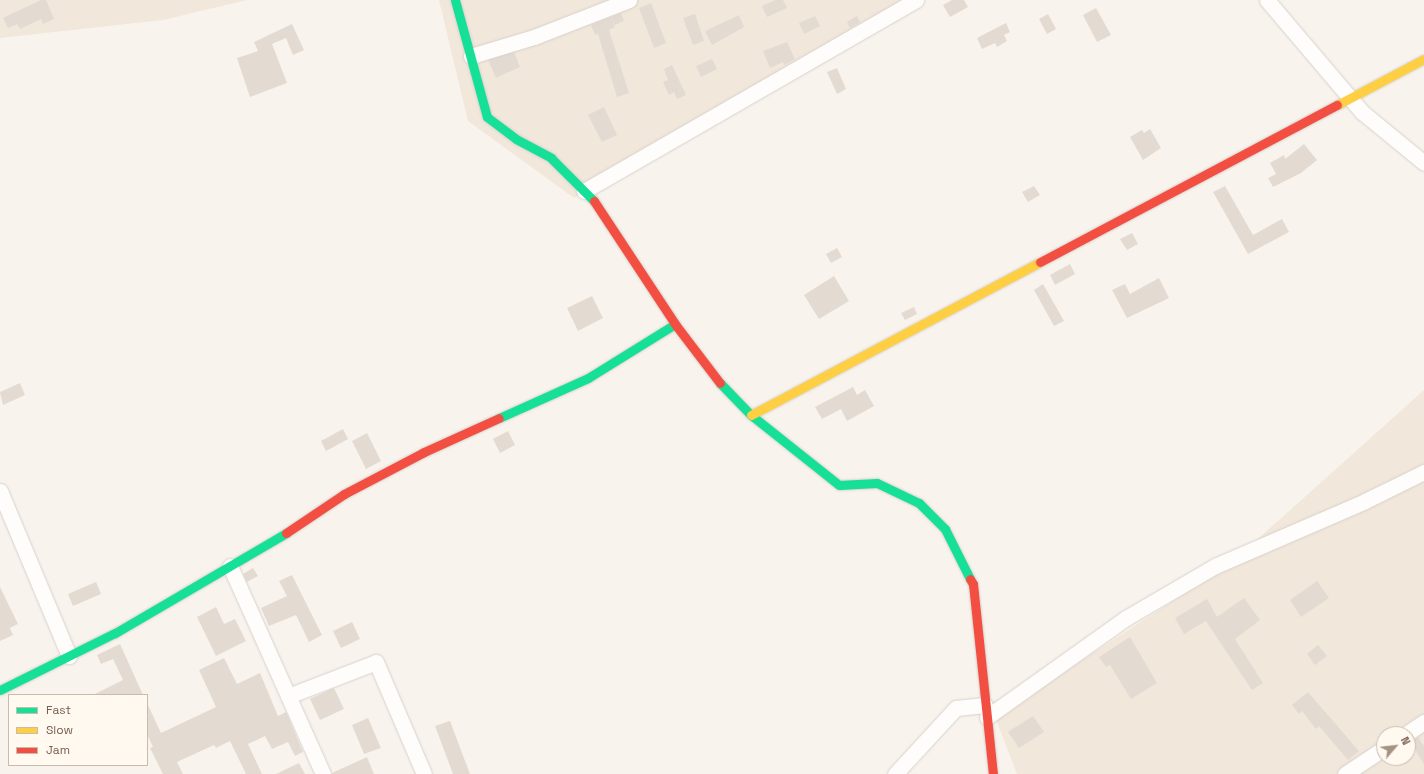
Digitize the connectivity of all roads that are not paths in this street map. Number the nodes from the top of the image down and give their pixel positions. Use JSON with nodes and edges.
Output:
{"nodes":[{"id":1,"x":455,"y":0,"type":"edge"},
{"id":2,"x":629,"y":0,"type":"edge"},
{"id":3,"x":916,"y":0,"type":"edge"},
{"id":4,"x":1267,"y":0,"type":"edge"},
{"id":5,"x":471,"y":56,"type":"junction"},
{"id":6,"x":1424,"y":59,"type":"edge"},
{"id":7,"x":1350,"y":98,"type":"junction"},
{"id":8,"x":1424,"y":163,"type":"edge"},
{"id":9,"x":584,"y":191,"type":"junction"},
{"id":10,"x":675,"y":324,"type":"junction"},
{"id":11,"x":751,"y":415,"type":"junction"},
{"id":12,"x":1424,"y":472,"type":"edge"},
{"id":13,"x":0,"y":491,"type":"edge"},
{"id":14,"x":230,"y":566,"type":"junction"},
{"id":15,"x":69,"y":656,"type":"junction"},
{"id":16,"x":0,"y":690,"type":"edge"},
{"id":17,"x":288,"y":696,"type":"junction"},
{"id":18,"x":986,"y":711,"type":"junction"},
{"id":19,"x":1376,"y":753,"type":"edge"},
{"id":20,"x":323,"y":774,"type":"edge"},
{"id":21,"x":424,"y":774,"type":"edge"},
{"id":22,"x":895,"y":774,"type":"edge"},
{"id":23,"x":993,"y":774,"type":"edge"},
{"id":24,"x":1344,"y":774,"type":"edge"}],
"edges":[{"from":1,"to":5,"type":"street"},
{"from":2,"to":5,"type":"street"},
{"from":3,"to":9,"type":"street"},
{"from":4,"to":7,"type":"street"},
{"from":5,"to":9,"type":"street"},
{"from":6,"to":7,"type":"street"},
{"from":7,"to":8,"type":"street"},
{"from":7,"to":11,"type":"street"},
{"from":9,"to":10,"type":"street"},
{"from":10,"to":11,"type":"street"},
{"from":10,"to":14,"type":"street"},
{"from":11,"to":18,"type":"street"},
{"from":12,"to":18,"type":"street"},
{"from":13,"to":15,"type":"street"},
{"from":14,"to":15,"type":"street"},
{"from":14,"to":17,"type":"street"},
{"from":15,"to":16,"type":"street"},
{"from":17,"to":20,"type":"street"},
{"from":17,"to":21,"type":"street"},
{"from":18,"to":22,"type":"street"},
{"from":18,"to":23,"type":"street"},
{"from":19,"to":24,"type":"street"}]}
